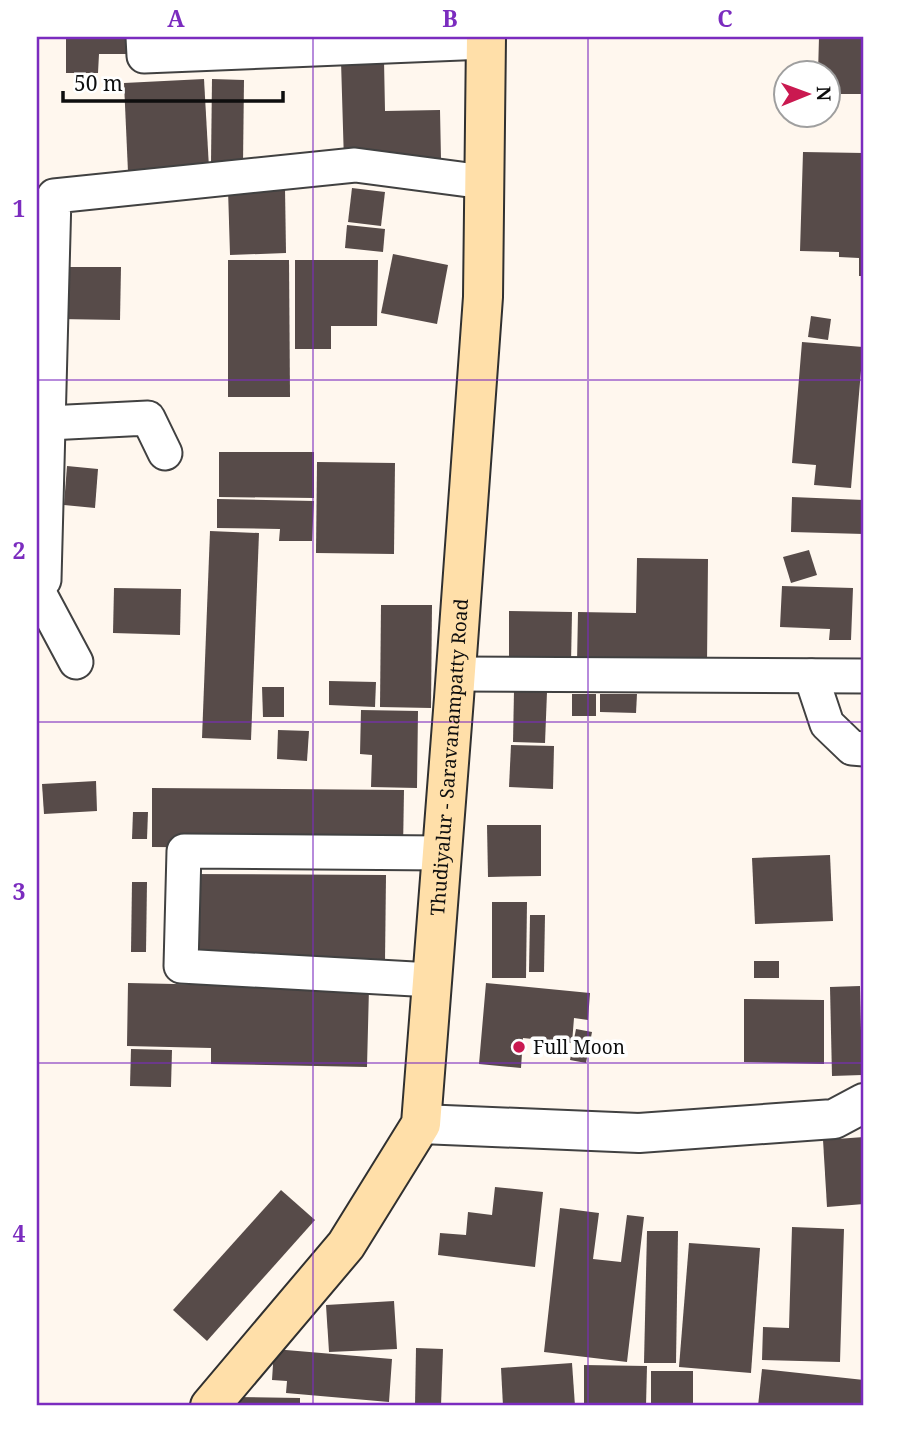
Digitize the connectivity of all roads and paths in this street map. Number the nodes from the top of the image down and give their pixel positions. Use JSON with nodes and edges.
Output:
{"nodes":[{"id":1,"x":144,"y":37,"type":"edge"},
{"id":2,"x":486,"y":40,"type":"edge"},
{"id":3,"x":484,"y":182,"type":"junction"},
{"id":4,"x":48,"y":422,"type":"junction"},
{"id":5,"x":165,"y":453,"type":"dead end"},
{"id":6,"x":37,"y":579,"type":"edge"},
{"id":7,"x":37,"y":589,"type":"edge"},
{"id":8,"x":76,"y":662,"type":"dead end"},
{"id":9,"x":456,"y":674,"type":"junction"},
{"id":10,"x":811,"y":676,"type":"junction"},
{"id":11,"x":864,"y":676,"type":"edge"},
{"id":12,"x":864,"y":749,"type":"edge"},
{"id":13,"x":442,"y":853,"type":"junction"},
{"id":14,"x":432,"y":980,"type":"junction"},
{"id":15,"x":864,"y":1103,"type":"edge"},
{"id":16,"x":421,"y":1124,"type":"junction"},
{"id":17,"x":210,"y":1406,"type":"edge"}],
"edges":[{"from":1,"to":2,"type":"street"},
{"from":2,"to":3,"type":"main road","name":"Thudiyalur - Saravanampatty Road"},
{"from":3,"to":4,"type":"street"},
{"from":3,"to":9,"type":"main road","name":"Thudiyalur - Saravanampatty Road"},
{"from":4,"to":5,"type":"street"},
{"from":4,"to":6,"type":"street"},
{"from":7,"to":8,"type":"street"},
{"from":9,"to":10,"type":"street"},
{"from":9,"to":13,"type":"main road","name":"Thudiyalur - Saravanampatty Road"},
{"from":10,"to":11,"type":"street"},
{"from":10,"to":12,"type":"street"},
{"from":13,"to":14,"type":"main road","name":"Thudiyalur - Saravanampatty Road"},
{"from":13,"to":14,"type":"street"},
{"from":14,"to":16,"type":"main road","name":"Thudiyalur - Saravanampatty Road"},
{"from":15,"to":16,"type":"street"},
{"from":16,"to":17,"type":"main road","name":"Thudiyalur - Saravanampatty Road"}]}
